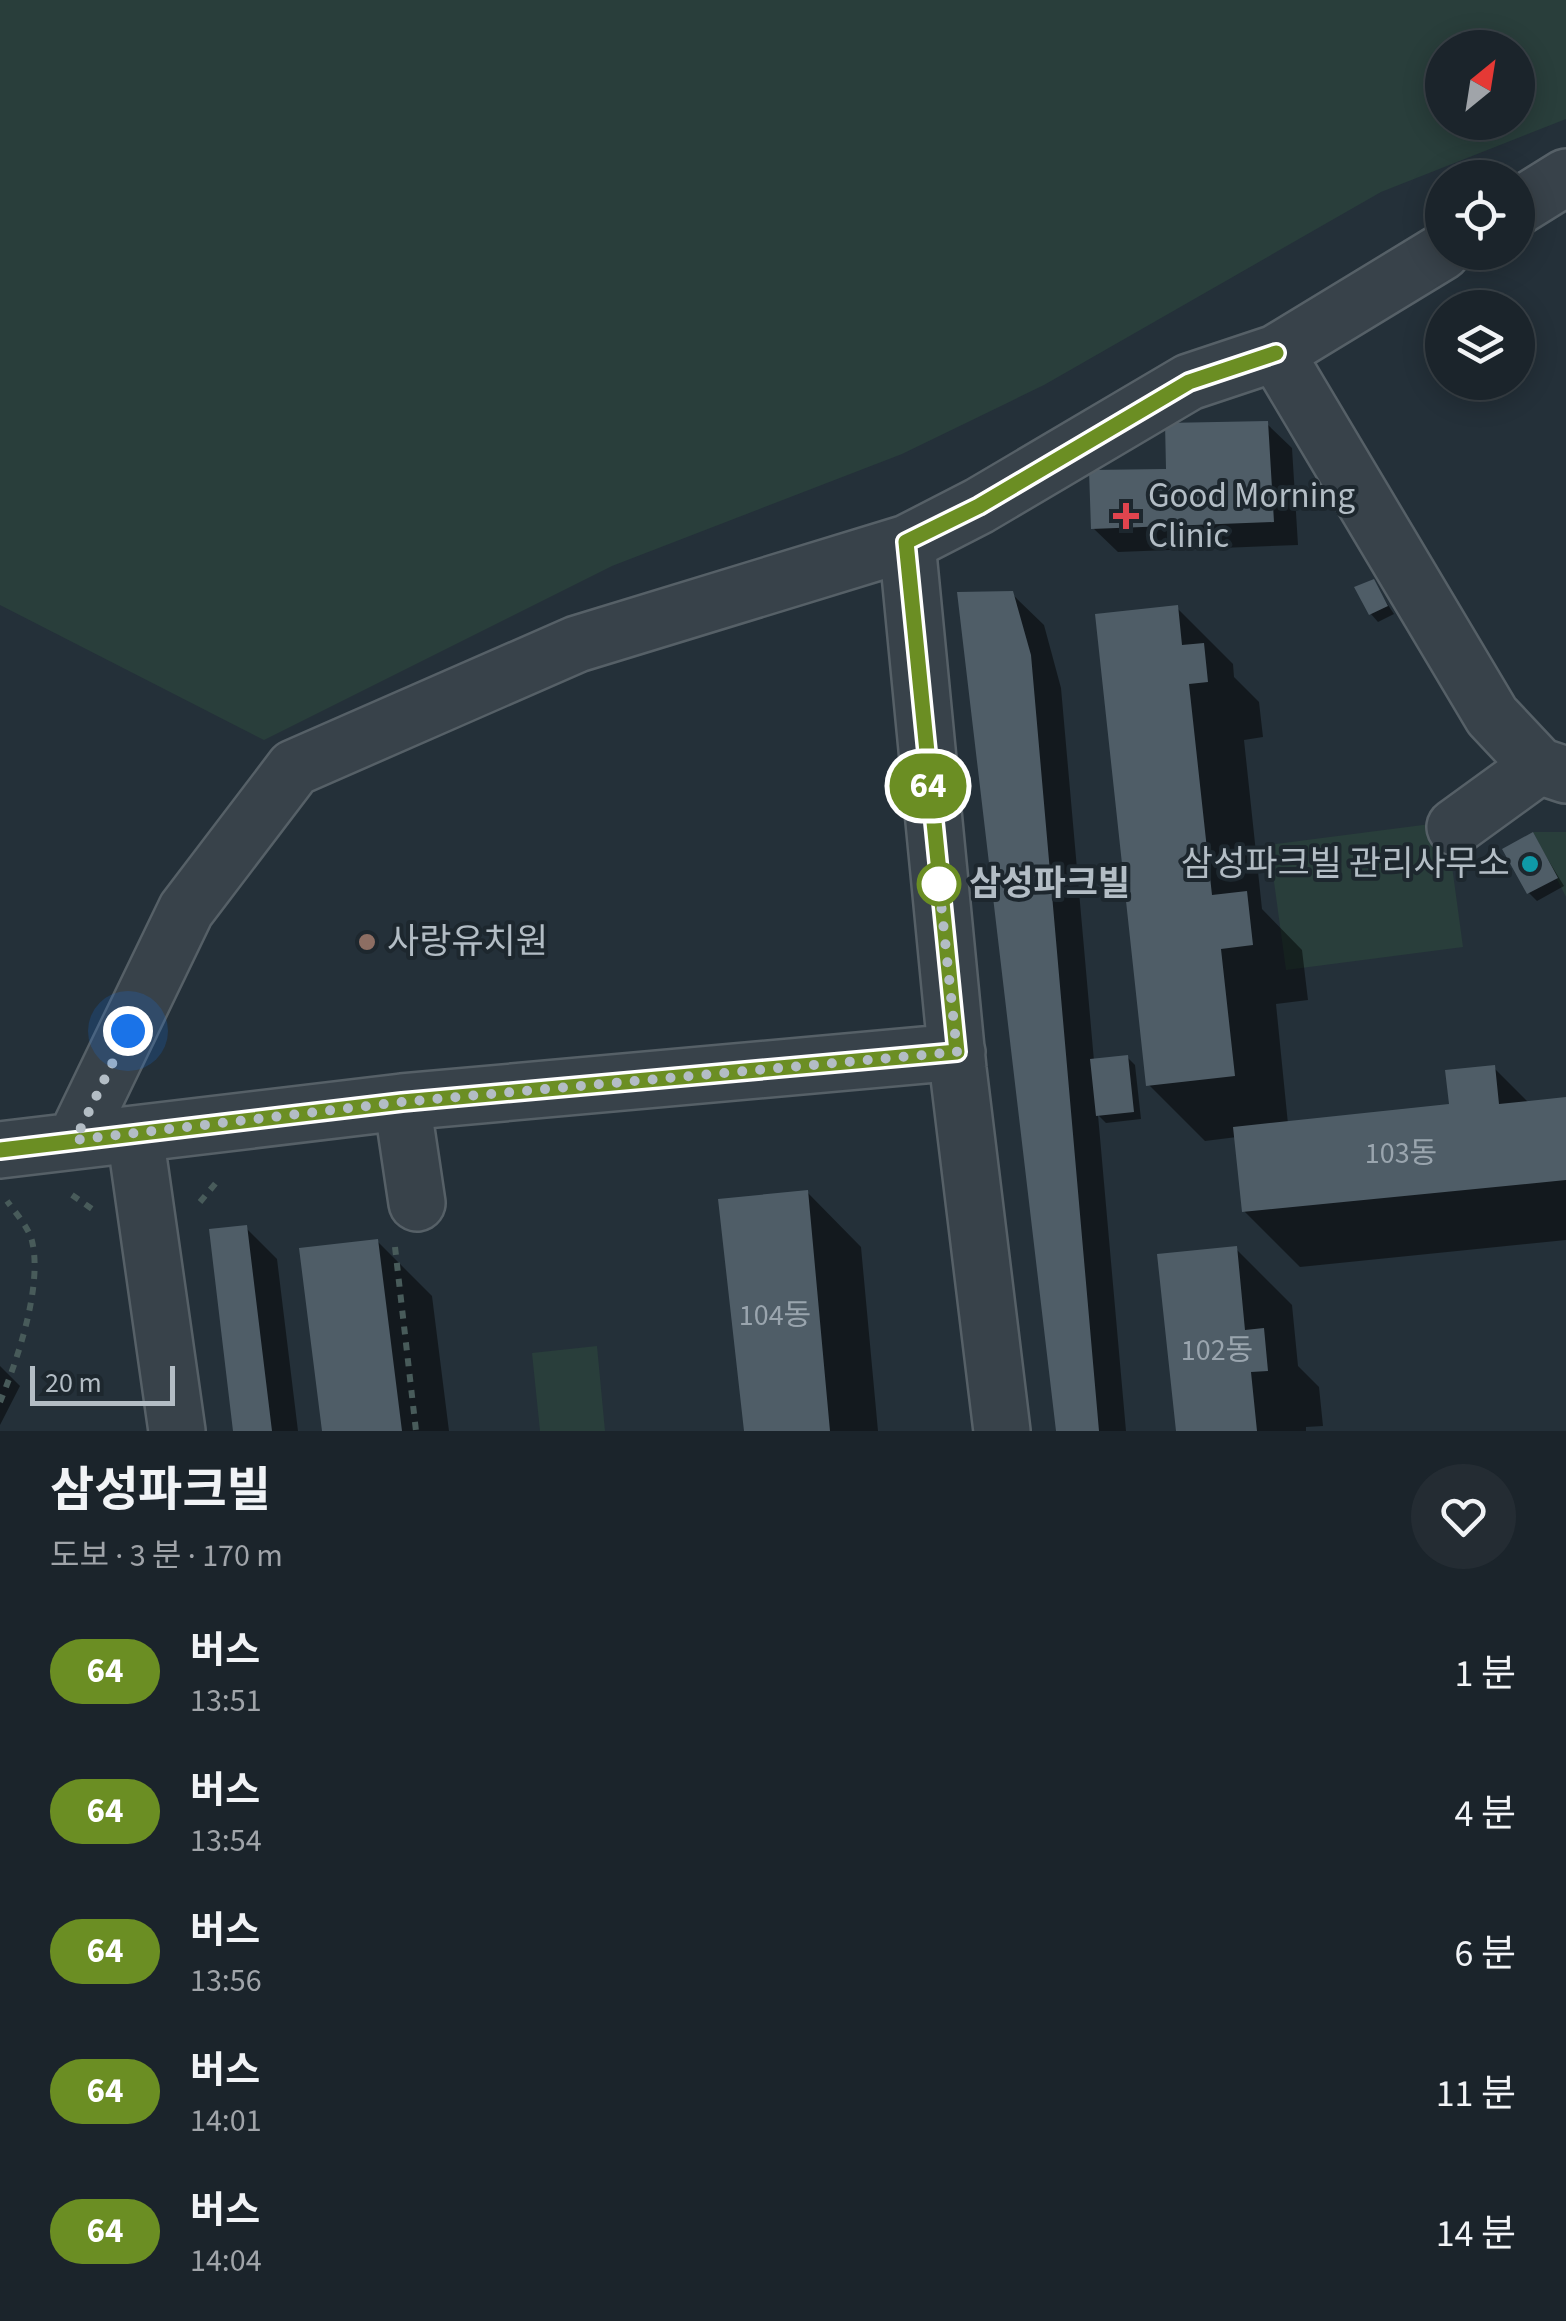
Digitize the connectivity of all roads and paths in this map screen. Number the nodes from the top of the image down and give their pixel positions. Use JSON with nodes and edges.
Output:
{"nodes":[{"id":1,"x":1566,"y":177,"type":"edge"},
{"id":2,"x":1535,"y":196,"type":"edge"},
{"id":3,"x":1425,"y":262,"type":"edge"},
{"id":4,"x":1276,"y":353,"type":"junction"},
{"id":5,"x":906,"y":542,"type":"junction"},
{"id":6,"x":1552,"y":770,"type":"edge"},
{"id":7,"x":1455,"y":827,"type":"dead end"},
{"id":8,"x":957,"y":1052,"type":"junction"},
{"id":9,"x":402,"y":1102,"type":"junction"},
{"id":10,"x":134,"y":1135,"type":"junction"},
{"id":11,"x":0,"y":1150,"type":"edge"},
{"id":12,"x":68,"y":1165,"type":"junction"},
{"id":13,"x":230,"y":1172,"type":"dead end"},
{"id":14,"x":1,"y":1191,"type":"edge"},
{"id":15,"x":197,"y":1211,"type":"dead end"},
{"id":16,"x":103,"y":1217,"type":"dead end"},
{"id":17,"x":406,"y":1222,"type":"joint"},
{"id":18,"x":0,"y":1402,"type":"edge"},
{"id":19,"x":177,"y":1431,"type":"edge"},
{"id":20,"x":416,"y":1431,"type":"edge"},
{"id":21,"x":1002,"y":1431,"type":"edge"}],
"edges":[{"from":1,"to":2,"type":"street"},
{"from":3,"to":4,"type":"street"},
{"from":4,"to":5,"type":"street"},
{"from":4,"to":6,"type":"street"},
{"from":5,"to":8,"type":"street"},
{"from":5,"to":12,"type":"street"},
{"from":6,"to":7,"type":"street"},
{"from":8,"to":9,"type":"street"},
{"from":8,"to":21,"type":"street"},
{"from":9,"to":10,"type":"street"},
{"from":9,"to":17,"type":"street"},
{"from":10,"to":12,"type":"street"},
{"from":10,"to":19,"type":"street"},
{"from":11,"to":12,"type":"street"},
{"from":12,"to":16,"type":"path"},
{"from":13,"to":15,"type":"path"},
{"from":14,"to":18,"type":"path"},
{"from":17,"to":20,"type":"path"}]}
